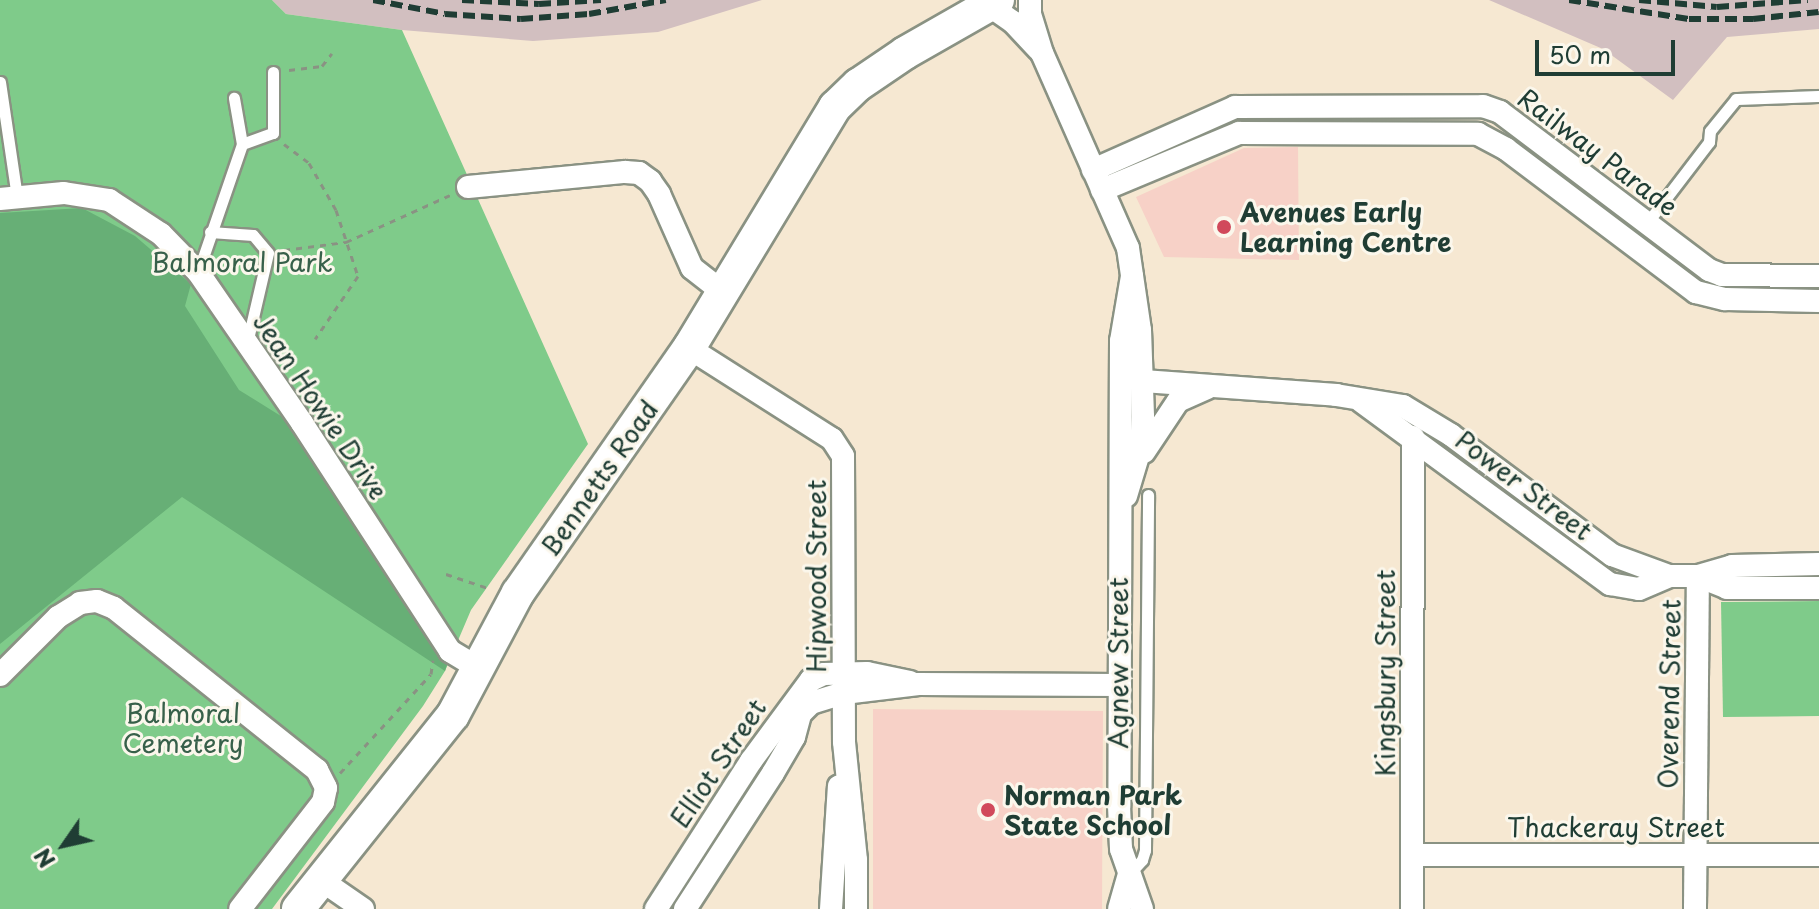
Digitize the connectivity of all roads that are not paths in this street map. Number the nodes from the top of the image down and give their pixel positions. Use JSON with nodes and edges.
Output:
{"nodes":[{"id":1,"x":1030,"y":0,"type":"edge"},
{"id":2,"x":985,"y":2,"type":"edge"},
{"id":3,"x":1042,"y":53,"type":"junction"},
{"id":4,"x":273,"y":72,"type":"road end"},
{"id":5,"x":0,"y":82,"type":"edge"},
{"id":6,"x":1819,"y":96,"type":"edge"},
{"id":7,"x":234,"y":98,"type":"dead end"},
{"id":8,"x":242,"y":144,"type":"junction"},
{"id":9,"x":1148,"y":145,"type":"junction"},
{"id":10,"x":1156,"y":166,"type":"junction"},
{"id":11,"x":1098,"y":180,"type":"junction"},
{"id":12,"x":468,"y":187,"type":"road end"},
{"id":13,"x":8,"y":198,"type":"edge"},
{"id":14,"x":1647,"y":223,"type":"junction"},
{"id":15,"x":210,"y":232,"type":"junction"},
{"id":16,"x":198,"y":272,"type":"junction"},
{"id":17,"x":1132,"y":276,"type":"junction"},
{"id":18,"x":1819,"y":276,"type":"edge"},
{"id":19,"x":723,"y":292,"type":"junction"},
{"id":20,"x":1819,"y":301,"type":"edge"},
{"id":21,"x":247,"y":344,"type":"junction"},
{"id":22,"x":689,"y":348,"type":"junction"},
{"id":23,"x":1143,"y":381,"type":"junction"},
{"id":24,"x":1208,"y":388,"type":"junction"},
{"id":25,"x":1353,"y":396,"type":"junction"},
{"id":26,"x":1413,"y":437,"type":"junction"},
{"id":27,"x":1134,"y":470,"type":"junction"},
{"id":28,"x":1148,"y":495,"type":"dead end"},
{"id":29,"x":1121,"y":520,"type":"junction"},
{"id":30,"x":1819,"y":564,"type":"edge"},
{"id":31,"x":1669,"y":576,"type":"junction"},
{"id":32,"x":1698,"y":576,"type":"junction"},
{"id":33,"x":1819,"y":588,"type":"edge"},
{"id":34,"x":478,"y":668,"type":"junction"},
{"id":35,"x":0,"y":675,"type":"edge"},
{"id":36,"x":844,"y":683,"type":"junction"},
{"id":37,"x":1120,"y":685,"type":"junction"},
{"id":38,"x":844,"y":742,"type":"junction"},
{"id":39,"x":1412,"y":855,"type":"junction"},
{"id":40,"x":1695,"y":855,"type":"junction"},
{"id":41,"x":1819,"y":855,"type":"edge"},
{"id":42,"x":1129,"y":875,"type":"junction"},
{"id":43,"x":321,"y":880,"type":"junction"},
{"id":44,"x":240,"y":909,"type":"edge"},
{"id":45,"x":298,"y":909,"type":"edge"},
{"id":46,"x":363,"y":909,"type":"edge"},
{"id":47,"x":656,"y":909,"type":"edge"},
{"id":48,"x":685,"y":909,"type":"edge"},
{"id":49,"x":831,"y":909,"type":"edge"},
{"id":50,"x":856,"y":909,"type":"edge"},
{"id":51,"x":1119,"y":909,"type":"edge"},
{"id":52,"x":1142,"y":909,"type":"edge"},
{"id":53,"x":1412,"y":909,"type":"edge"},
{"id":54,"x":1695,"y":909,"type":"edge"}],
"edges":[{"from":1,"to":3,"type":"street","name":"Agnew Street"},
{"from":2,"to":3,"type":"street","name":"Agnew Street"},
{"from":2,"to":19,"type":"main road","name":"Bennetts Road"},
{"from":3,"to":11,"type":"street","name":"Agnew Street"},
{"from":4,"to":8,"type":"lane"},
{"from":5,"to":13,"type":"lane"},
{"from":6,"to":14,"type":"lane"},
{"from":7,"to":8,"type":"lane"},
{"from":8,"to":15,"type":"lane"},
{"from":9,"to":10,"type":"street"},
{"from":9,"to":11,"type":"street","name":"Railway Parade"},
{"from":9,"to":14,"type":"street","name":"Railway Parade"},
{"from":10,"to":11,"type":"street","name":"Railway Parade"},
{"from":10,"to":20,"type":"street","name":"Railway Parade"},
{"from":11,"to":17,"type":"street","name":"Agnew Street"},
{"from":12,"to":19,"type":"street"},
{"from":13,"to":16,"type":"street","name":"Jean Howie Drive"},
{"from":14,"to":18,"type":"street","name":"Railway Parade"},
{"from":15,"to":16,"type":"lane"},
{"from":15,"to":21,"type":"lane"},
{"from":16,"to":21,"type":"street","name":"Jean Howie Drive"},
{"from":17,"to":23,"type":"street","name":"Agnew Street"},
{"from":17,"to":29,"type":"street","name":"Agnew Street"},
{"from":19,"to":22,"type":"main road","name":"Bennetts Road"},
{"from":21,"to":34,"type":"street","name":"Jean Howie Drive"},
{"from":22,"to":34,"type":"main road","name":"Bennetts Road"},
{"from":22,"to":36,"type":"street","name":"Hipwood Street"},
{"from":23,"to":24,"type":"street","name":"Power Street"},
{"from":23,"to":27,"type":"street","name":"Agnew Street"},
{"from":24,"to":25,"type":"street","name":"Power Street"},
{"from":24,"to":27,"type":"street"},
{"from":25,"to":26,"type":"street","name":"Power Street"},
{"from":25,"to":31,"type":"street","name":"Power Street"},
{"from":26,"to":31,"type":"street","name":"Power Street"},
{"from":26,"to":39,"type":"street","name":"Kingsbury Street"},
{"from":27,"to":29,"type":"street","name":"Agnew Street"},
{"from":28,"to":42,"type":"lane","name":"Agnew Street"},
{"from":29,"to":37,"type":"street","name":"Agnew Street"},
{"from":30,"to":32,"type":"street","name":"Power Street"},
{"from":31,"to":32,"type":"street","name":"Power Street"},
{"from":32,"to":33,"type":"street","name":"Power Street"},
{"from":32,"to":40,"type":"street","name":"Overend Street"},
{"from":34,"to":43,"type":"main road","name":"Bennetts Road"},
{"from":35,"to":44,"type":"street"},
{"from":36,"to":37,"type":"street"},
{"from":36,"to":38,"type":"street","name":"Hipwood Street"},
{"from":36,"to":47,"type":"street","name":"Elliot Street"},
{"from":36,"to":48,"type":"street","name":"Elliot Street"},
{"from":37,"to":42,"type":"street","name":"Agnew Street"},
{"from":38,"to":49,"type":"street","name":"Hipwood Street"},
{"from":38,"to":50,"type":"street","name":"Hipwood Street"},
{"from":39,"to":40,"type":"street","name":"Thackeray Street"},
{"from":39,"to":53,"type":"street","name":"Kingsbury Street"},
{"from":40,"to":41,"type":"street","name":"Thackeray Street"},
{"from":40,"to":54,"type":"street","name":"Overend Street"},
{"from":42,"to":51,"type":"street","name":"Agnew Street"},
{"from":42,"to":52,"type":"street","name":"Agnew Street"},
{"from":43,"to":45,"type":"main road","name":"Bennetts Road"},
{"from":43,"to":46,"type":"street"}]}
